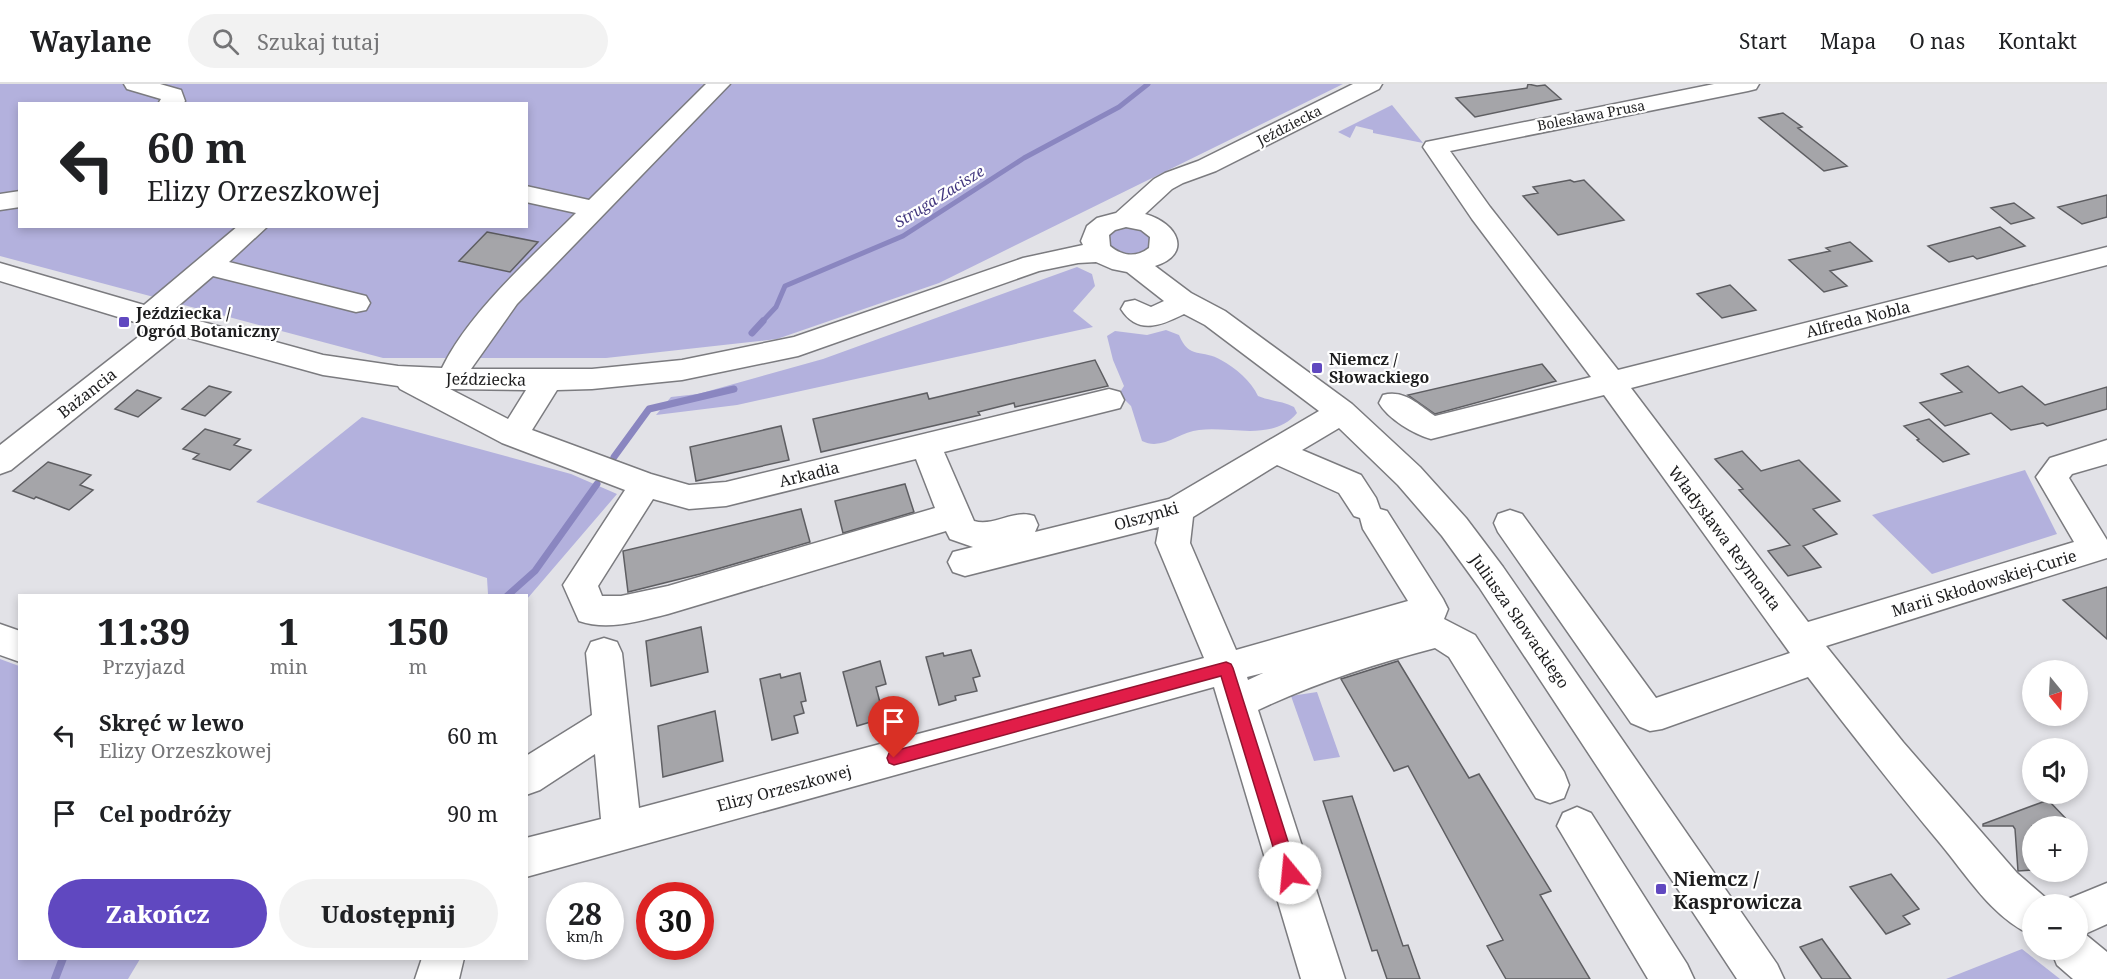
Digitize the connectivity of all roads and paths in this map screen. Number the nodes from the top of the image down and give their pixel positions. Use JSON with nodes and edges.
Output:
{"nodes":[{"id":1,"x":135,"y":84,"type":"edge"},
{"id":2,"x":719,"y":84,"type":"edge"},
{"id":3,"x":1371,"y":84,"type":"edge"},
{"id":4,"x":1748,"y":84,"type":"edge"},
{"id":5,"x":172,"y":102,"type":"edge"},
{"id":6,"x":1435,"y":147,"type":"joint"},
{"id":7,"x":1207,"y":166,"type":"junction"},
{"id":8,"x":528,"y":194,"type":"edge"},
{"id":9,"x":18,"y":199,"type":"edge"},
{"id":10,"x":0,"y":202,"type":"edge"},
{"id":11,"x":594,"y":209,"type":"junction"},
{"id":12,"x":1125,"y":219,"type":"junction"},
{"id":13,"x":1154,"y":226,"type":"junction"},
{"id":14,"x":253,"y":228,"type":"edge"},
{"id":15,"x":1097,"y":244,"type":"junction"},
{"id":16,"x":1159,"y":253,"type":"junction"},
{"id":17,"x":2107,"y":256,"type":"edge"},
{"id":18,"x":1133,"y":263,"type":"junction"},
{"id":19,"x":209,"y":266,"type":"junction"},
{"id":20,"x":0,"y":272,"type":"edge"},
{"id":21,"x":1185,"y":302,"type":"junction"},
{"id":22,"x":356,"y":303,"type":"dead end"},
{"id":23,"x":1135,"y":309,"type":"dead end"},
{"id":24,"x":1215,"y":318,"type":"junction"},
{"id":25,"x":162,"y":320,"type":"junction"},
{"id":26,"x":398,"y":376,"type":"junction"},
{"id":27,"x":451,"y":379,"type":"junction"},
{"id":28,"x":548,"y":380,"type":"junction"},
{"id":29,"x":1609,"y":382,"type":"junction"},
{"id":30,"x":1109,"y":400,"type":"dead end"},
{"id":31,"x":1394,"y":403,"type":"dead end"},
{"id":32,"x":1341,"y":412,"type":"junction"},
{"id":33,"x":513,"y":435,"type":"junction"},
{"id":34,"x":926,"y":445,"type":"junction"},
{"id":35,"x":1276,"y":450,"type":"junction"},
{"id":36,"x":2107,"y":452,"type":"edge"},
{"id":37,"x":0,"y":462,"type":"edge"},
{"id":38,"x":645,"y":485,"type":"junction"},
{"id":39,"x":1132,"y":497,"type":"dead end"},
{"id":40,"x":1178,"y":510,"type":"junction"},
{"id":41,"x":956,"y":515,"type":"junction"},
{"id":42,"x":1510,"y":523,"type":"dead end"},
{"id":43,"x":965,"y":562,"type":"dead end"},
{"id":44,"x":0,"y":639,"type":"edge"},
{"id":45,"x":18,"y":646,"type":"edge"},
{"id":46,"x":1808,"y":649,"type":"junction"},
{"id":47,"x":604,"y":653,"type":"dead end"},
{"id":48,"x":1231,"y":685,"type":"junction"},
{"id":49,"x":611,"y":723,"type":"junction"},
{"id":50,"x":528,"y":776,"type":"edge"},
{"id":51,"x":1550,"y":785,"type":"dead end"},
{"id":52,"x":1577,"y":826,"type":"dead end"},
{"id":53,"x":622,"y":832,"type":"junction"},
{"id":54,"x":528,"y":857,"type":"edge"},
{"id":55,"x":2107,"y":903,"type":"edge"},
{"id":56,"x":2022,"y":905,"type":"edge"},
{"id":57,"x":2088,"y":912,"type":"edge"},
{"id":58,"x":442,"y":960,"type":"edge"},
{"id":59,"x":2083,"y":960,"type":"edge"},
{"id":60,"x":437,"y":979,"type":"edge"},
{"id":61,"x":1323,"y":979,"type":"edge"},
{"id":62,"x":1672,"y":979,"type":"edge"},
{"id":63,"x":1762,"y":979,"type":"edge"},
{"id":64,"x":2105,"y":979,"type":"edge"}],
"edges":[{"from":1,"to":5,"type":"street"},
{"from":2,"to":11,"type":"street"},
{"from":3,"to":7,"type":"street","name":"Jeździecka"},
{"from":4,"to":6,"type":"street","name":"Bolesława Prusa"},
{"from":6,"to":29,"type":"street","name":"Władysława Reymonta"},
{"from":7,"to":12,"type":"street","name":"Jeździecka"},
{"from":7,"to":13,"type":"street","name":"Jeździecka"},
{"from":8,"to":11,"type":"street"},
{"from":9,"to":10,"type":"street"},
{"from":11,"to":27,"type":"street"},
{"from":12,"to":13,"type":"street"},
{"from":12,"to":15,"type":"street"},
{"from":13,"to":16,"type":"street"},
{"from":14,"to":19,"type":"street","name":"Bażancia"},
{"from":15,"to":18,"type":"street"},
{"from":15,"to":28,"type":"street","name":"Jeździecka"},
{"from":16,"to":18,"type":"street"},
{"from":16,"to":24,"type":"street","name":"Juliusza Słowackiego"},
{"from":17,"to":29,"type":"street","name":"Alfreda Nobla"},
{"from":18,"to":21,"type":"street","name":"Juliusza Słowackiego"},
{"from":19,"to":22,"type":"street"},
{"from":19,"to":25,"type":"street","name":"Bażancia"},
{"from":20,"to":25,"type":"street","name":"Jeździecka"},
{"from":21,"to":23,"type":"street"},
{"from":21,"to":24,"type":"street","name":"Juliusza Słowackiego"},
{"from":24,"to":32,"type":"street","name":"Juliusza Słowackiego"},
{"from":25,"to":26,"type":"street","name":"Jeździecka"},
{"from":25,"to":37,"type":"street","name":"Bażancia"},
{"from":26,"to":27,"type":"street","name":"Jeździecka"},
{"from":26,"to":33,"type":"street","name":"Arkadia"},
{"from":27,"to":28,"type":"street","name":"Jeździecka"},
{"from":28,"to":33,"type":"street"},
{"from":29,"to":31,"type":"street","name":"Alfreda Nobla"},
{"from":29,"to":46,"type":"street","name":"Władysława Reymonta"},
{"from":30,"to":34,"type":"street","name":"Arkadia"},
{"from":32,"to":35,"type":"street","name":"Olszynki"},
{"from":32,"to":63,"type":"street","name":"Juliusza Słowackiego"},
{"from":33,"to":38,"type":"street","name":"Arkadia"},
{"from":34,"to":38,"type":"street","name":"Arkadia"},
{"from":34,"to":41,"type":"street"},
{"from":35,"to":40,"type":"street","name":"Olszynki"},
{"from":35,"to":48,"type":"street"},
{"from":36,"to":46,"type":"street","name":"Marii Skłodowskiej-Curie"},
{"from":38,"to":41,"type":"street"},
{"from":39,"to":41,"type":"street"},
{"from":40,"to":43,"type":"street","name":"Olszynki"},
{"from":40,"to":48,"type":"street"},
{"from":42,"to":46,"type":"street"},
{"from":44,"to":45,"type":"street"},
{"from":46,"to":56,"type":"street","name":"Władysława Reymonta"},
{"from":47,"to":49,"type":"street"},
{"from":48,"to":51,"type":"street"},
{"from":48,"to":53,"type":"street","name":"Elizy Orzeszkowej"},
{"from":48,"to":61,"type":"street"},
{"from":49,"to":50,"type":"street"},
{"from":49,"to":53,"type":"street"},
{"from":52,"to":62,"type":"street"},
{"from":53,"to":54,"type":"street","name":"Elizy Orzeszkowej"},
{"from":55,"to":57,"type":"street"},
{"from":58,"to":60,"type":"street"},
{"from":59,"to":64,"type":"street"}]}
